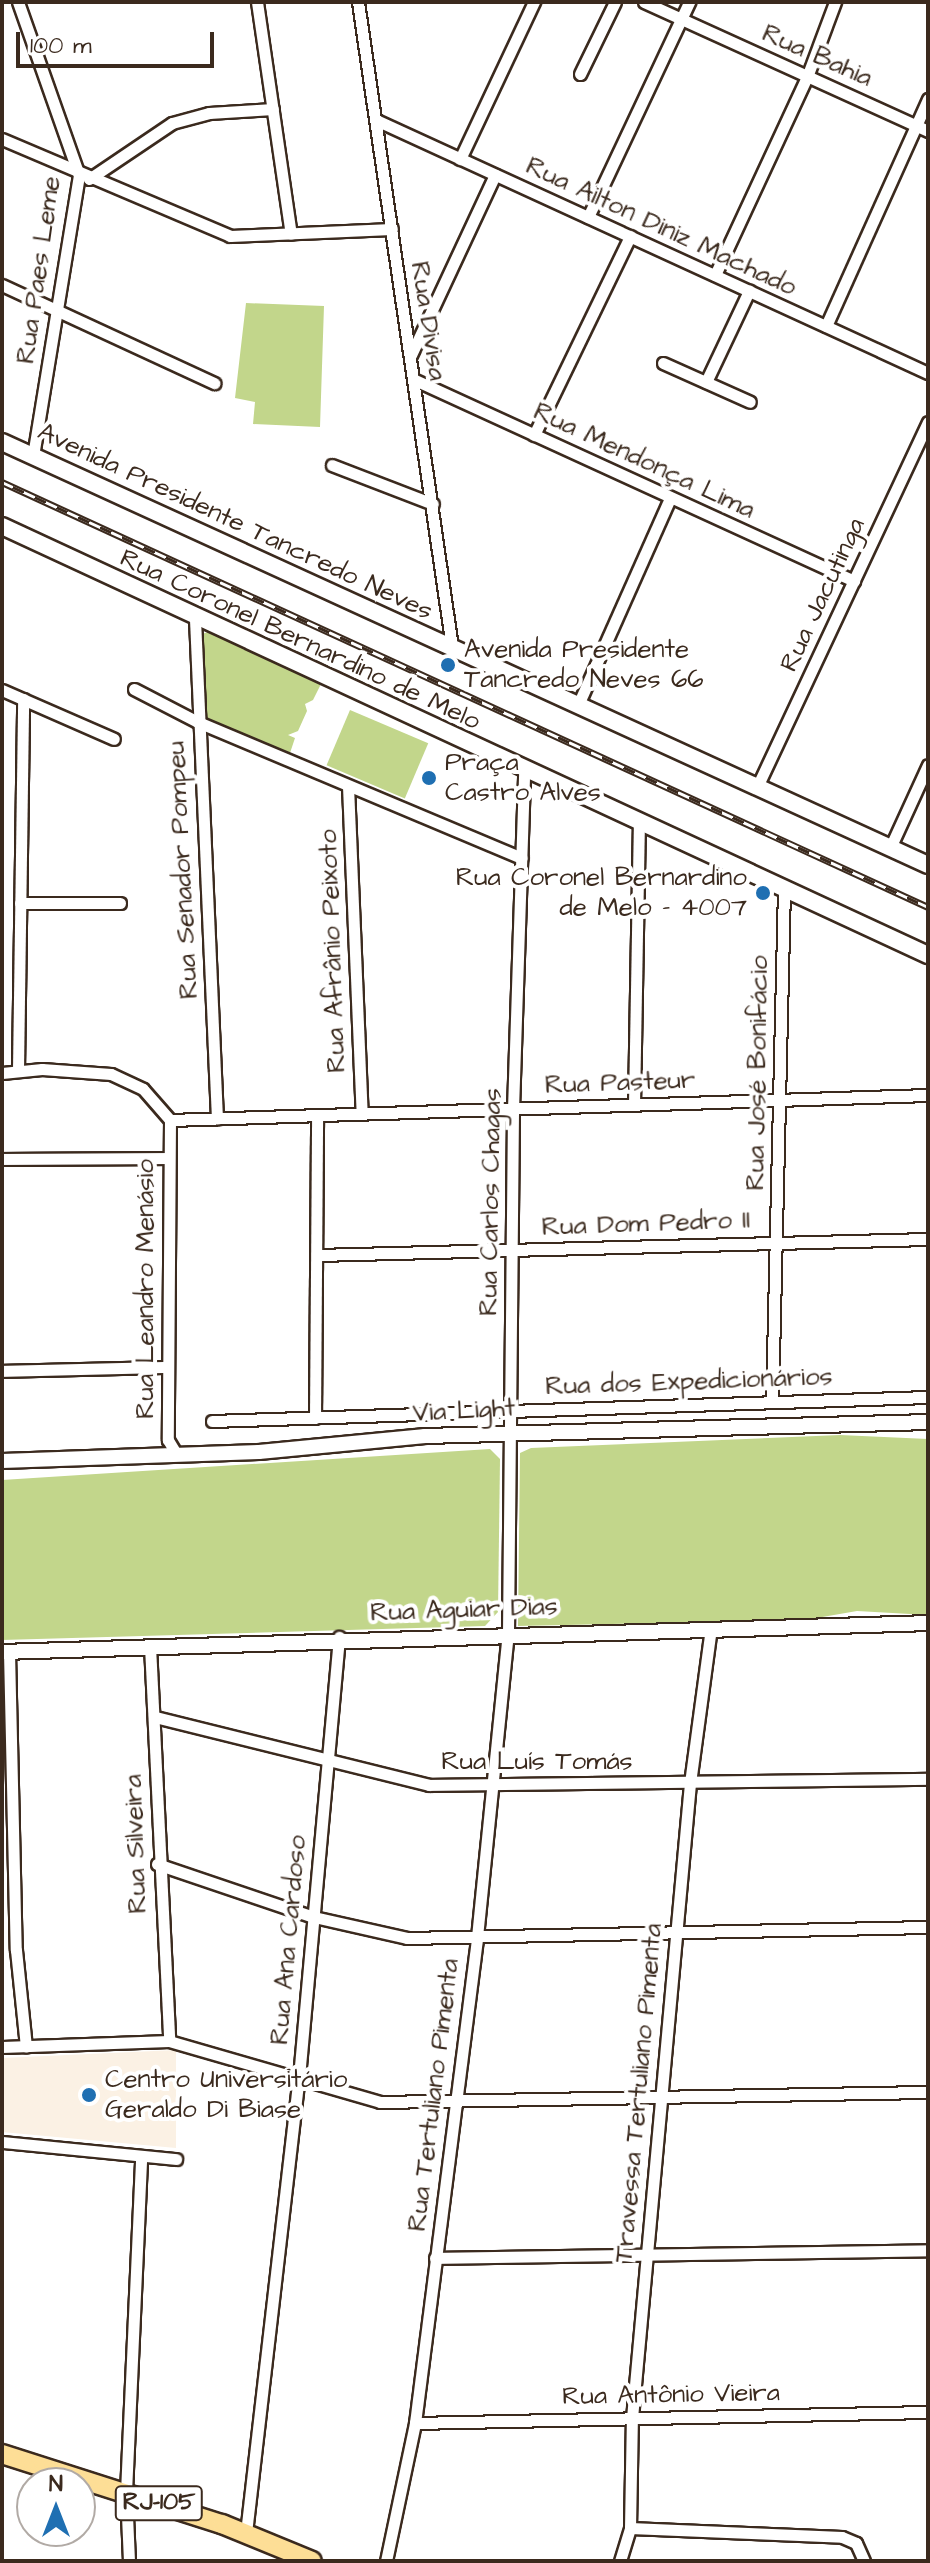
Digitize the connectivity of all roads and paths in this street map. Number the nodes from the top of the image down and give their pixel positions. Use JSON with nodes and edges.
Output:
{"nodes":[{"id":1,"x":18,"y":2,"type":"edge"},
{"id":2,"x":257,"y":2,"type":"edge"},
{"id":3,"x":358,"y":2,"type":"edge"},
{"id":4,"x":534,"y":2,"type":"edge"},
{"id":5,"x":615,"y":2,"type":"edge"},
{"id":6,"x":644,"y":2,"type":"edge"},
{"id":7,"x":689,"y":2,"type":"edge"},
{"id":8,"x":835,"y":2,"type":"edge"},
{"id":9,"x":682,"y":19,"type":"junction"},
{"id":10,"x":580,"y":74,"type":"dead end"},
{"id":11,"x":807,"y":77,"type":"junction"},
{"id":12,"x":928,"y":99,"type":"edge"},
{"id":13,"x":273,"y":109,"type":"junction"},
{"id":14,"x":376,"y":120,"type":"junction"},
{"id":15,"x":916,"y":125,"type":"junction"},
{"id":16,"x":928,"y":131,"type":"edge"},
{"id":17,"x":2,"y":139,"type":"edge"},
{"id":18,"x":460,"y":159,"type":"junction"},
{"id":19,"x":495,"y":175,"type":"junction"},
{"id":20,"x":84,"y":177,"type":"junction"},
{"id":21,"x":588,"y":217,"type":"junction"},
{"id":22,"x":392,"y":229,"type":"junction"},
{"id":23,"x":291,"y":234,"type":"junction"},
{"id":24,"x":630,"y":236,"type":"junction"},
{"id":25,"x":715,"y":275,"type":"junction"},
{"id":26,"x":2,"y":285,"type":"edge"},
{"id":27,"x":749,"y":291,"type":"junction"},
{"id":28,"x":58,"y":309,"type":"junction"},
{"id":29,"x":826,"y":326,"type":"junction"},
{"id":30,"x":411,"y":355,"type":"junction"},
{"id":31,"x":663,"y":363,"type":"dead end"},
{"id":32,"x":928,"y":373,"type":"edge"},
{"id":33,"x":415,"y":380,"type":"junction"},
{"id":34,"x":706,"y":382,"type":"junction"},
{"id":35,"x":214,"y":383,"type":"dead end"},
{"id":36,"x":750,"y":402,"type":"dead end"},
{"id":37,"x":928,"y":422,"type":"edge"},
{"id":38,"x":534,"y":435,"type":"junction"},
{"id":39,"x":2,"y":442,"type":"edge"},
{"id":40,"x":33,"y":456,"type":"junction"},
{"id":41,"x":332,"y":465,"type":"dead end"},
{"id":42,"x":670,"y":498,"type":"junction"},
{"id":43,"x":433,"y":504,"type":"junction"},
{"id":44,"x":2,"y":526,"type":"edge"},
{"id":45,"x":854,"y":581,"type":"junction"},
{"id":46,"x":195,"y":619,"type":"junction"},
{"id":47,"x":452,"y":647,"type":"junction"},
{"id":48,"x":134,"y":689,"type":"dead end"},
{"id":49,"x":2,"y":690,"type":"edge"},
{"id":50,"x":23,"y":699,"type":"junction"},
{"id":51,"x":578,"y":705,"type":"junction"},
{"id":52,"x":198,"y":722,"type":"junction"},
{"id":53,"x":114,"y":739,"type":"dead end"},
{"id":54,"x":928,"y":765,"type":"edge"},
{"id":55,"x":524,"y":771,"type":"junction"},
{"id":56,"x":348,"y":786,"type":"junction"},
{"id":57,"x":757,"y":787,"type":"junction"},
{"id":58,"x":639,"y":823,"type":"junction"},
{"id":59,"x":890,"y":848,"type":"junction"},
{"id":60,"x":522,"y":858,"type":"junction"},
{"id":61,"x":928,"y":865,"type":"edge"},
{"id":62,"x":784,"y":889,"type":"junction"},
{"id":63,"x":20,"y":903,"type":"junction"},
{"id":64,"x":120,"y":903,"type":"dead end"},
{"id":65,"x":928,"y":955,"type":"edge"},
{"id":66,"x":18,"y":1070,"type":"junction"},
{"id":67,"x":2,"y":1073,"type":"edge"},
{"id":68,"x":928,"y":1095,"type":"edge"},
{"id":69,"x":779,"y":1100,"type":"junction"},
{"id":70,"x":634,"y":1105,"type":"junction"},
{"id":71,"x":513,"y":1109,"type":"junction"},
{"id":72,"x":362,"y":1114,"type":"junction"},
{"id":73,"x":317,"y":1115,"type":"junction"},
{"id":74,"x":217,"y":1119,"type":"junction"},
{"id":75,"x":170,"y":1120,"type":"junction"},
{"id":76,"x":168,"y":1158,"type":"junction"},
{"id":77,"x":2,"y":1159,"type":"edge"},
{"id":78,"x":928,"y":1239,"type":"edge"},
{"id":79,"x":777,"y":1243,"type":"junction"},
{"id":80,"x":511,"y":1250,"type":"junction"},
{"id":81,"x":317,"y":1255,"type":"junction"},
{"id":82,"x":168,"y":1367,"type":"junction"},
{"id":83,"x":2,"y":1371,"type":"edge"},
{"id":84,"x":928,"y":1397,"type":"edge"},
{"id":85,"x":772,"y":1401,"type":"junction"},
{"id":86,"x":511,"y":1409,"type":"junction"},
{"id":87,"x":315,"y":1418,"type":"junction"},
{"id":88,"x":212,"y":1421,"type":"dead end"},
{"id":89,"x":928,"y":1422,"type":"edge"},
{"id":90,"x":511,"y":1433,"type":"junction"},
{"id":91,"x":177,"y":1455,"type":"junction"},
{"id":92,"x":2,"y":1461,"type":"edge"},
{"id":93,"x":928,"y":1623,"type":"edge"},
{"id":94,"x":711,"y":1628,"type":"junction"},
{"id":95,"x":508,"y":1633,"type":"junction"},
{"id":96,"x":339,"y":1637,"type":"junction"},
{"id":97,"x":150,"y":1646,"type":"junction"},
{"id":98,"x":6,"y":1652,"type":"edge"},
{"id":99,"x":155,"y":1717,"type":"junction"},
{"id":100,"x":326,"y":1758,"type":"junction"},
{"id":101,"x":928,"y":1779,"type":"edge"},
{"id":102,"x":690,"y":1783,"type":"junction"},
{"id":103,"x":492,"y":1787,"type":"junction"},
{"id":104,"x":157,"y":1864,"type":"junction"},
{"id":105,"x":314,"y":1917,"type":"junction"},
{"id":106,"x":928,"y":1927,"type":"edge"},
{"id":107,"x":676,"y":1933,"type":"junction"},
{"id":108,"x":477,"y":1937,"type":"junction"},
{"id":109,"x":169,"y":2041,"type":"junction"},
{"id":110,"x":26,"y":2046,"type":"junction"},
{"id":111,"x":2,"y":2047,"type":"edge"},
{"id":112,"x":299,"y":2077,"type":"junction"},
{"id":113,"x":928,"y":2092,"type":"edge"},
{"id":114,"x":662,"y":2098,"type":"junction"},
{"id":115,"x":456,"y":2102,"type":"junction"},
{"id":116,"x":2,"y":2142,"type":"edge"},
{"id":117,"x":141,"y":2159,"type":"junction"},
{"id":118,"x":176,"y":2159,"type":"dead end"},
{"id":119,"x":928,"y":2250,"type":"edge"},
{"id":120,"x":646,"y":2256,"type":"junction"},
{"id":121,"x":435,"y":2258,"type":"junction"},
{"id":122,"x":928,"y":2412,"type":"edge"},
{"id":123,"x":632,"y":2418,"type":"junction"},
{"id":124,"x":415,"y":2423,"type":"junction"},
{"id":125,"x":2,"y":2454,"type":"edge"},
{"id":126,"x":126,"y":2492,"type":"junction"},
{"id":127,"x":630,"y":2528,"type":"junction"},
{"id":128,"x":246,"y":2533,"type":"junction"},
{"id":129,"x":129,"y":2561,"type":"edge"},
{"id":130,"x":312,"y":2561,"type":"edge"},
{"id":131,"x":386,"y":2561,"type":"edge"},
{"id":132,"x":620,"y":2561,"type":"edge"},
{"id":133,"x":864,"y":2561,"type":"edge"}],
"edges":[{"from":1,"to":20,"type":"street","name":"Rua Paes Leme"},
{"from":2,"to":13,"type":"street"},
{"from":3,"to":14,"type":"street","name":"Rua Divisa"},
{"from":4,"to":18,"type":"street"},
{"from":5,"to":10,"type":"street"},
{"from":6,"to":9,"type":"street","name":"Rua Bahia"},
{"from":7,"to":9,"type":"street"},
{"from":8,"to":11,"type":"street"},
{"from":9,"to":11,"type":"street","name":"Rua Bahia"},
{"from":9,"to":21,"type":"street"},
{"from":11,"to":15,"type":"street","name":"Rua Bahia"},
{"from":11,"to":25,"type":"street"},
{"from":12,"to":15,"type":"street"},
{"from":13,"to":20,"type":"street"},
{"from":13,"to":23,"type":"street"},
{"from":14,"to":18,"type":"street","name":"Rua Ailton Diniz Machado"},
{"from":14,"to":22,"type":"street","name":"Rua Divisa"},
{"from":15,"to":16,"type":"street","name":"Rua Bahia"},
{"from":15,"to":29,"type":"street"},
{"from":17,"to":20,"type":"street"},
{"from":18,"to":19,"type":"street","name":"Rua Ailton Diniz Machado"},
{"from":19,"to":21,"type":"street","name":"Rua Ailton Diniz Machado"},
{"from":19,"to":30,"type":"street"},
{"from":20,"to":23,"type":"street"},
{"from":20,"to":28,"type":"street","name":"Rua Paes Leme"},
{"from":21,"to":24,"type":"street","name":"Rua Ailton Diniz Machado"},
{"from":22,"to":23,"type":"street"},
{"from":22,"to":30,"type":"street","name":"Rua Divisa"},
{"from":24,"to":25,"type":"street","name":"Rua Ailton Diniz Machado"},
{"from":24,"to":38,"type":"street"},
{"from":25,"to":27,"type":"street","name":"Rua Ailton Diniz Machado"},
{"from":26,"to":28,"type":"street"},
{"from":27,"to":29,"type":"street","name":"Rua Ailton Diniz Machado"},
{"from":27,"to":34,"type":"street"},
{"from":28,"to":35,"type":"street"},
{"from":28,"to":40,"type":"street","name":"Rua Paes Leme"},
{"from":29,"to":32,"type":"street","name":"Rua Ailton Diniz Machado"},
{"from":30,"to":33,"type":"street","name":"Rua Divisa"},
{"from":31,"to":34,"type":"street"},
{"from":33,"to":38,"type":"street","name":"Rua Mendonça Lima"},
{"from":33,"to":43,"type":"street","name":"Rua Divisa"},
{"from":34,"to":36,"type":"street"},
{"from":37,"to":45,"type":"street","name":"Rua Jacutinga"},
{"from":38,"to":42,"type":"street","name":"Rua Mendonça Lima"},
{"from":39,"to":40,"type":"main road","name":"Avenida Presidente Tancredo Neves"},
{"from":40,"to":47,"type":"main road","name":"Avenida Presidente Tancredo Neves"},
{"from":41,"to":43,"type":"street"},
{"from":42,"to":45,"type":"street","name":"Rua Mendonça Lima"},
{"from":42,"to":51,"type":"street"},
{"from":43,"to":47,"type":"street","name":"Rua Divisa"},
{"from":44,"to":46,"type":"main road","name":"Rua Coronel Bernardino de Melo"},
{"from":45,"to":57,"type":"street","name":"Rua Jacutinga"},
{"from":46,"to":52,"type":"street","name":"Rua Senador Pompeu"},
{"from":46,"to":55,"type":"main road","name":"Rua Coronel Bernardino de Melo"},
{"from":47,"to":51,"type":"main road","name":"Avenida Presidente Tancredo Neves"},
{"from":48,"to":52,"type":"street"},
{"from":49,"to":50,"type":"street"},
{"from":50,"to":53,"type":"street"},
{"from":50,"to":63,"type":"street"},
{"from":51,"to":57,"type":"main road","name":"Avenida Presidente Tancredo Neves"},
{"from":52,"to":56,"type":"street"},
{"from":52,"to":74,"type":"street","name":"Rua Senador Pompeu"},
{"from":54,"to":59,"type":"street"},
{"from":55,"to":58,"type":"main road","name":"Rua Coronel Bernardino de Melo"},
{"from":55,"to":60,"type":"street","name":"Rua Carlos Chagas"},
{"from":56,"to":60,"type":"street"},
{"from":56,"to":72,"type":"street","name":"Rua Afrânio Peixoto"},
{"from":57,"to":59,"type":"main road","name":"Avenida Presidente Tancredo Neves"},
{"from":58,"to":62,"type":"main road","name":"Rua Coronel Bernardino de Melo"},
{"from":58,"to":70,"type":"street"},
{"from":59,"to":61,"type":"main road","name":"Avenida Presidente Tancredo Neves"},
{"from":60,"to":71,"type":"street","name":"Rua Carlos Chagas"},
{"from":62,"to":65,"type":"main road","name":"Rua Coronel Bernardino de Melo"},
{"from":62,"to":69,"type":"street","name":"Rua José Bonifácio"},
{"from":63,"to":64,"type":"street"},
{"from":63,"to":66,"type":"street"},
{"from":66,"to":67,"type":"street"},
{"from":66,"to":75,"type":"street"},
{"from":68,"to":69,"type":"street","name":"Rua Pasteur"},
{"from":69,"to":70,"type":"street","name":"Rua Pasteur"},
{"from":69,"to":79,"type":"street","name":"Rua José Bonifácio"},
{"from":70,"to":71,"type":"street","name":"Rua Pasteur"},
{"from":71,"to":72,"type":"street","name":"Rua Pasteur"},
{"from":71,"to":80,"type":"street","name":"Rua Carlos Chagas"},
{"from":72,"to":73,"type":"street","name":"Rua Pasteur"},
{"from":73,"to":74,"type":"street","name":"Rua Pasteur"},
{"from":73,"to":81,"type":"street"},
{"from":74,"to":75,"type":"street","name":"Rua Pasteur"},
{"from":75,"to":76,"type":"street","name":"Rua Leandro Menásio"},
{"from":76,"to":77,"type":"street"},
{"from":76,"to":82,"type":"street","name":"Rua Leandro Menásio"},
{"from":78,"to":79,"type":"street","name":"Rua Dom Pedro II"},
{"from":79,"to":80,"type":"street","name":"Rua Dom Pedro II"},
{"from":79,"to":85,"type":"street","name":"Rua José Bonifácio"},
{"from":80,"to":81,"type":"street","name":"Rua Dom Pedro II"},
{"from":80,"to":86,"type":"street","name":"Rua Carlos Chagas"},
{"from":81,"to":87,"type":"street"},
{"from":82,"to":83,"type":"street"},
{"from":82,"to":91,"type":"street","name":"Rua Leandro Menásio"},
{"from":84,"to":85,"type":"street","name":"Rua dos Expedicionários"},
{"from":85,"to":86,"type":"street","name":"Rua dos Expedicionários"},
{"from":86,"to":87,"type":"street","name":"Rua dos Expedicionários"},
{"from":86,"to":90,"type":"street","name":"Rua Carlos Chagas"},
{"from":87,"to":88,"type":"street","name":"Rua dos Expedicionários"},
{"from":89,"to":90,"type":"street","name":"Via Light"},
{"from":90,"to":91,"type":"street","name":"Via Light"},
{"from":90,"to":95,"type":"street","name":"Rua Carlos Chagas"},
{"from":91,"to":92,"type":"street","name":"Via Light"},
{"from":93,"to":94,"type":"street","name":"Rua Aguiar Dias"},
{"from":94,"to":95,"type":"street","name":"Rua Aguiar Dias"},
{"from":94,"to":102,"type":"street","name":"Travessa Tertuliano Pimenta"},
{"from":95,"to":96,"type":"street","name":"Rua Aguiar Dias"},
{"from":95,"to":103,"type":"street","name":"Rua Tertuliano Pimenta"},
{"from":96,"to":97,"type":"street","name":"Rua Aguiar Dias"},
{"from":96,"to":100,"type":"street","name":"Rua Ana Cardoso"},
{"from":97,"to":98,"type":"street","name":"Rua Aguiar Dias"},
{"from":97,"to":99,"type":"street","name":"Rua Silveira"},
{"from":98,"to":110,"type":"street"},
{"from":99,"to":100,"type":"street","name":"Rua Luís Tomás"},
{"from":99,"to":104,"type":"street","name":"Rua Silveira"},
{"from":100,"to":103,"type":"street","name":"Rua Luís Tomás"},
{"from":100,"to":105,"type":"street","name":"Rua Ana Cardoso"},
{"from":101,"to":102,"type":"street","name":"Rua Luís Tomás"},
{"from":102,"to":103,"type":"street","name":"Rua Luís Tomás"},
{"from":102,"to":107,"type":"street","name":"Travessa Tertuliano Pimenta"},
{"from":103,"to":108,"type":"street","name":"Rua Tertuliano Pimenta"},
{"from":104,"to":105,"type":"street"},
{"from":104,"to":109,"type":"street","name":"Rua Silveira"},
{"from":105,"to":108,"type":"street"},
{"from":105,"to":112,"type":"street","name":"Rua Ana Cardoso"},
{"from":106,"to":107,"type":"street"},
{"from":107,"to":108,"type":"street"},
{"from":107,"to":114,"type":"street","name":"Travessa Tertuliano Pimenta"},
{"from":108,"to":115,"type":"street","name":"Rua Tertuliano Pimenta"},
{"from":109,"to":110,"type":"street"},
{"from":109,"to":112,"type":"street"},
{"from":110,"to":111,"type":"street"},
{"from":112,"to":115,"type":"street"},
{"from":112,"to":128,"type":"street","name":"Rua Ana Cardoso"},
{"from":113,"to":114,"type":"street"},
{"from":114,"to":115,"type":"street"},
{"from":114,"to":120,"type":"street","name":"Travessa Tertuliano Pimenta"},
{"from":115,"to":121,"type":"street","name":"Rua Tertuliano Pimenta"},
{"from":116,"to":117,"type":"street"},
{"from":117,"to":118,"type":"street"},
{"from":117,"to":126,"type":"street"},
{"from":119,"to":120,"type":"street"},
{"from":120,"to":121,"type":"street"},
{"from":120,"to":123,"type":"street","name":"Travessa Tertuliano Pimenta"},
{"from":121,"to":124,"type":"street","name":"Rua Tertuliano Pimenta"},
{"from":122,"to":123,"type":"street","name":"Rua Antônio Vieira"},
{"from":123,"to":124,"type":"street","name":"Rua Antônio Vieira"},
{"from":123,"to":127,"type":"street","name":"Travessa Tertuliano Pimenta"},
{"from":124,"to":131,"type":"street","name":"Rua Tertuliano Pimenta"},
{"from":125,"to":126,"type":"main road","number":"RJ-105"},
{"from":126,"to":128,"type":"main road","number":"RJ-105"},
{"from":126,"to":129,"type":"street"},
{"from":127,"to":132,"type":"street","name":"Travessa Tertuliano Pimenta"},
{"from":127,"to":133,"type":"street"},
{"from":128,"to":130,"type":"main road","number":"RJ-105"}]}
